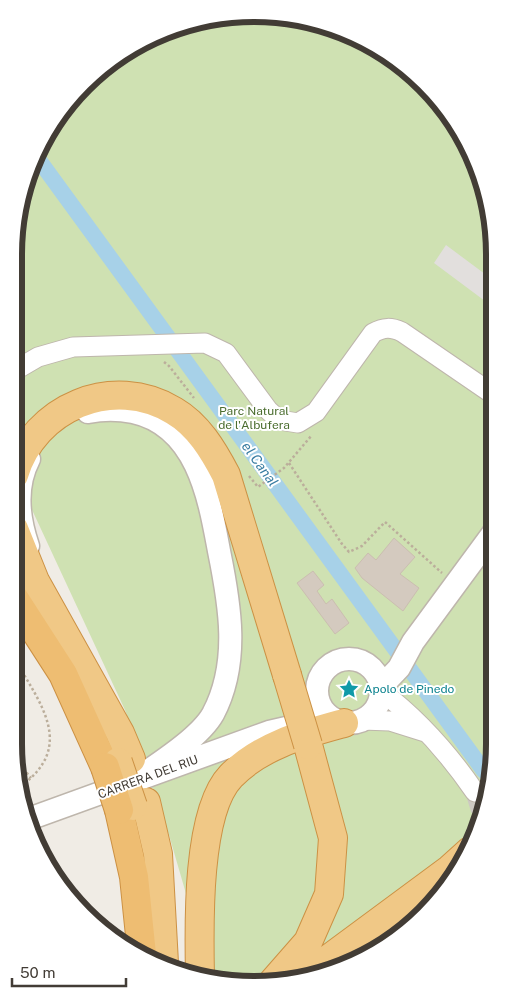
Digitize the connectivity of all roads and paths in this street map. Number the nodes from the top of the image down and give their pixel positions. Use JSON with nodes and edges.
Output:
{"nodes":[{"id":1,"x":22,"y":366,"type":"edge"},
{"id":2,"x":486,"y":390,"type":"edge"},
{"id":3,"x":314,"y":432,"type":"dead end"},
{"id":4,"x":22,"y":454,"type":"edge"},
{"id":5,"x":289,"y":463,"type":"junction"},
{"id":6,"x":22,"y":481,"type":"edge"},
{"id":7,"x":261,"y":484,"type":"dead end"},
{"id":8,"x":22,"y":526,"type":"edge"},
{"id":9,"x":486,"y":543,"type":"edge"},
{"id":10,"x":22,"y":553,"type":"edge"},
{"id":11,"x":456,"y":585,"type":"junction"},
{"id":12,"x":22,"y":595,"type":"edge"},
{"id":13,"x":22,"y":610,"type":"edge"},
{"id":14,"x":394,"y":663,"type":"junction"},
{"id":15,"x":368,"y":664,"type":"junction"},
{"id":16,"x":22,"y":671,"type":"edge"},
{"id":17,"x":381,"y":689,"type":"junction"},
{"id":18,"x":316,"y":691,"type":"junction"},
{"id":19,"x":346,"y":720,"type":"junction"},
{"id":20,"x":268,"y":732,"type":"junction"},
{"id":21,"x":426,"y":732,"type":"junction"},
{"id":22,"x":120,"y":733,"type":"junction"},
{"id":23,"x":24,"y":769,"type":"edge"},
{"id":24,"x":32,"y":778,"type":"junction"},
{"id":25,"x":26,"y":783,"type":"edge"},
{"id":26,"x":126,"y":784,"type":"junction"},
{"id":27,"x":475,"y":792,"type":"tunnel mouth"},
{"id":28,"x":35,"y":817,"type":"edge"},
{"id":29,"x":448,"y":870,"type":"edge"},
{"id":30,"x":141,"y":946,"type":"edge"},
{"id":31,"x":164,"y":957,"type":"edge"},
{"id":32,"x":317,"y":967,"type":"edge"},
{"id":33,"x":200,"y":969,"type":"edge"},
{"id":34,"x":280,"y":974,"type":"edge"}],
"edges":[{"from":1,"to":2,"type":"street"},
{"from":3,"to":5,"type":"path"},
{"from":4,"to":34,"type":"highway","bridge":true},
{"from":5,"to":7,"type":"path"},
{"from":5,"to":11,"type":"path"},
{"from":6,"to":26,"type":"street"},
{"from":8,"to":22,"type":"street"},
{"from":9,"to":11,"type":"street"},
{"from":10,"to":22,"type":"highway"},
{"from":11,"to":14,"type":"street"},
{"from":12,"to":26,"type":"highway"},
{"from":13,"to":26,"type":"highway"},
{"from":14,"to":15,"type":"street"},
{"from":14,"to":17,"type":"street"},
{"from":15,"to":17,"type":"street"},
{"from":15,"to":18,"type":"street"},
{"from":16,"to":24,"type":"path"},
{"from":17,"to":19,"type":"street"},
{"from":17,"to":21,"type":"street"},
{"from":18,"to":19,"type":"street"},
{"from":18,"to":20,"type":"street","name":"CARRERA DEL RIU"},
{"from":19,"to":20,"type":"street","name":"CARRERA DEL RIU"},
{"from":19,"to":21,"type":"street"},
{"from":19,"to":33,"type":"highway"},
{"from":20,"to":26,"type":"street","name":"CARRERA DEL RIU"},
{"from":21,"to":27,"type":"street"},
{"from":22,"to":26,"type":"highway"},
{"from":23,"to":24,"type":"path"},
{"from":24,"to":25,"type":"path"},
{"from":26,"to":28,"type":"street","name":"CARRERA DEL RIU"},
{"from":26,"to":30,"type":"highway"},
{"from":26,"to":31,"type":"highway"},
{"from":29,"to":32,"type":"highway"}]}
